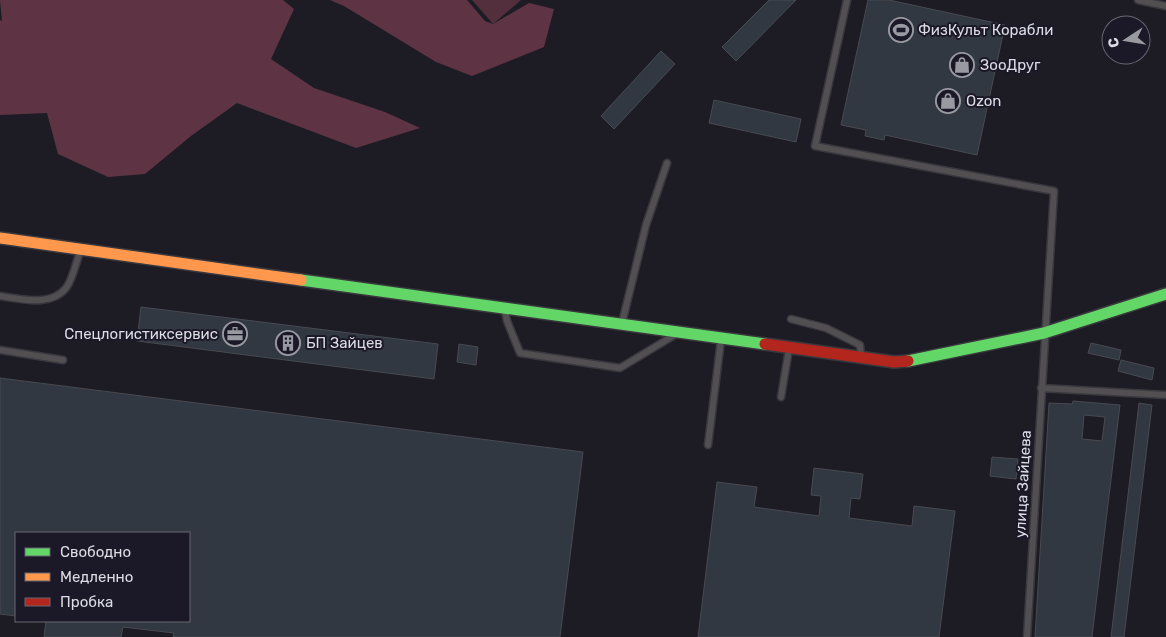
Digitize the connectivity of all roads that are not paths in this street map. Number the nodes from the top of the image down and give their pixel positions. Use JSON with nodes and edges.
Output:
{"nodes":[{"id":1,"x":847,"y":0,"type":"edge"},
{"id":2,"x":1138,"y":0,"type":"edge"},
{"id":3,"x":1166,"y":6,"type":"edge"},
{"id":4,"x":667,"y":163,"type":"dead end"},
{"id":5,"x":0,"y":238,"type":"edge"},
{"id":6,"x":81,"y":250,"type":"junction"},
{"id":7,"x":1166,"y":294,"type":"edge"},
{"id":8,"x":0,"y":296,"type":"edge"},
{"id":9,"x":505,"y":308,"type":"junction"},
{"id":10,"x":792,"y":319,"type":"dead end"},
{"id":11,"x":622,"y":324,"type":"junction"},
{"id":12,"x":681,"y":331,"type":"junction"},
{"id":13,"x":1044,"y":332,"type":"junction"},
{"id":14,"x":721,"y":337,"type":"junction"},
{"id":15,"x":790,"y":346,"type":"junction"},
{"id":16,"x":0,"y":350,"type":"edge"},
{"id":17,"x":861,"y":357,"type":"junction"},
{"id":18,"x":63,"y":360,"type":"dead end"},
{"id":19,"x":1041,"y":388,"type":"junction"},
{"id":20,"x":1166,"y":395,"type":"edge"},
{"id":21,"x":781,"y":397,"type":"dead end"},
{"id":22,"x":708,"y":445,"type":"dead end"},
{"id":23,"x":1027,"y":637,"type":"edge"}],
"edges":[{"from":1,"to":13,"type":"lane","name":"улица Зайцева"},
{"from":2,"to":3,"type":"lane"},
{"from":4,"to":11,"type":"lane"},
{"from":5,"to":6,"type":"street"},
{"from":6,"to":8,"type":"lane"},
{"from":6,"to":9,"type":"street"},
{"from":7,"to":13,"type":"street"},
{"from":9,"to":11,"type":"street"},
{"from":9,"to":12,"type":"lane"},
{"from":10,"to":17,"type":"lane"},
{"from":11,"to":12,"type":"street"},
{"from":12,"to":14,"type":"street"},
{"from":13,"to":17,"type":"street"},
{"from":13,"to":19,"type":"lane","name":"улица Зайцева"},
{"from":14,"to":15,"type":"street"},
{"from":14,"to":22,"type":"lane"},
{"from":15,"to":17,"type":"street"},
{"from":15,"to":21,"type":"lane"},
{"from":16,"to":18,"type":"lane"},
{"from":19,"to":20,"type":"lane"},
{"from":19,"to":23,"type":"lane","name":"улица Зайцева"}]}
